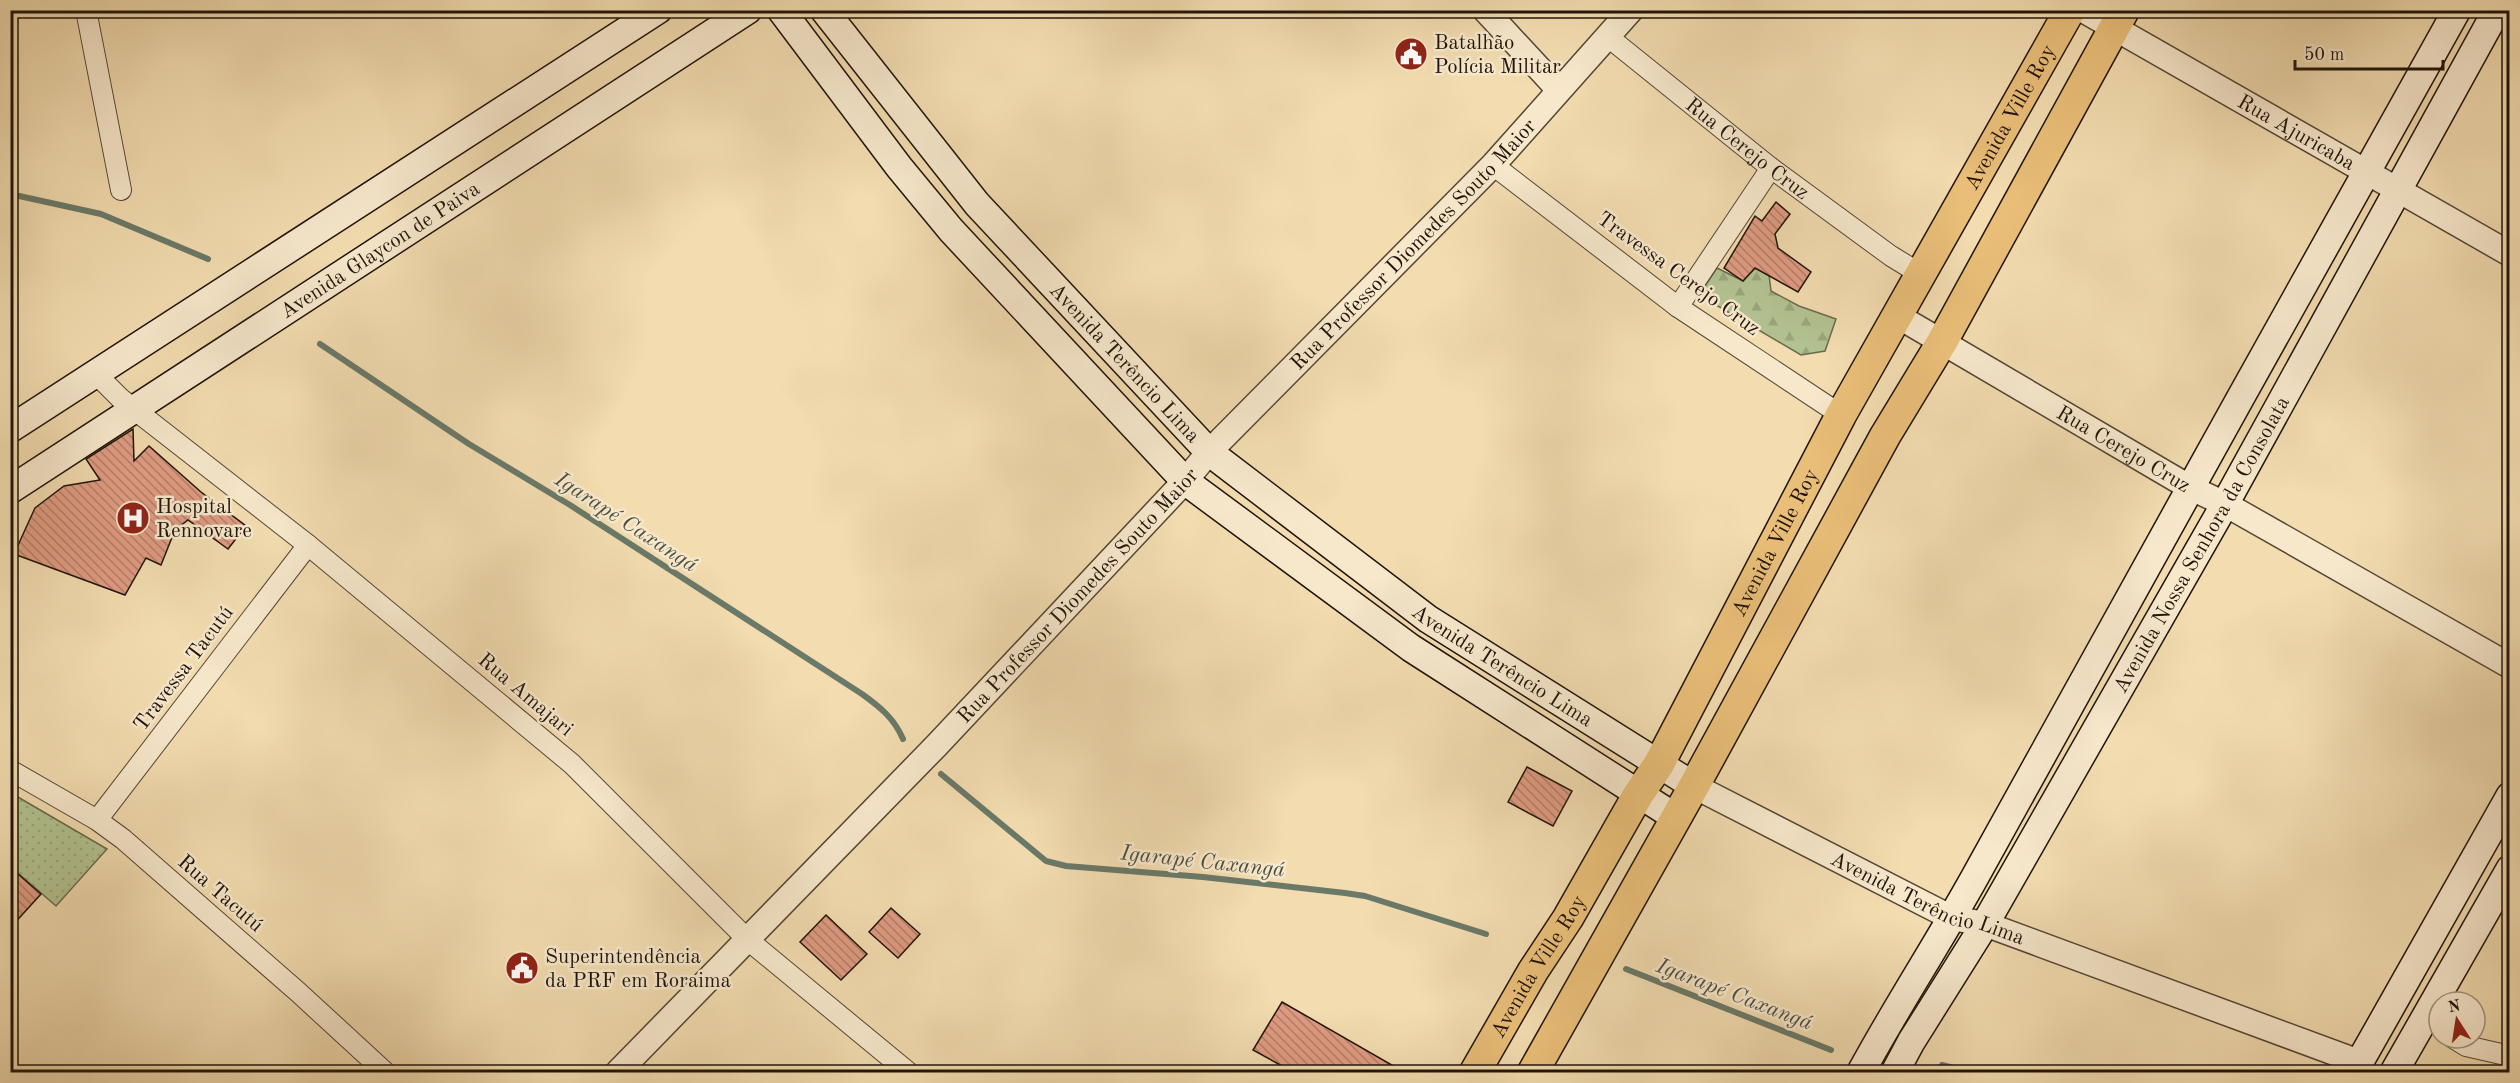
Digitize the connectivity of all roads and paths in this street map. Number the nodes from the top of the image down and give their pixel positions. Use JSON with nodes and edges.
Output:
{"nodes":[{"id":1,"x":86,"y":10,"type":"edge"},
{"id":2,"x":658,"y":10,"type":"edge"},
{"id":3,"x":748,"y":10,"type":"edge"},
{"id":4,"x":781,"y":10,"type":"edge"},
{"id":5,"x":824,"y":10,"type":"edge"},
{"id":6,"x":1485,"y":10,"type":"edge"},
{"id":7,"x":1630,"y":10,"type":"edge"},
{"id":8,"x":2070,"y":10,"type":"edge"},
{"id":9,"x":2083,"y":10,"type":"edge"},
{"id":10,"x":2457,"y":10,"type":"edge"},
{"id":11,"x":2497,"y":10,"type":"edge"},
{"id":12,"x":2119,"y":19,"type":"edge"},
{"id":13,"x":1607,"y":36,"type":"junction"},
{"id":14,"x":1559,"y":90,"type":"junction"},
{"id":15,"x":929,"y":145,"type":"junction"},
{"id":16,"x":1493,"y":165,"type":"junction"},
{"id":17,"x":899,"y":167,"type":"junction"},
{"id":18,"x":1771,"y":168,"type":"junction"},
{"id":19,"x":2367,"y":171,"type":"junction"},
{"id":20,"x":121,"y":190,"type":"dead end"},
{"id":21,"x":2397,"y":190,"type":"junction"},
{"id":22,"x":2510,"y":254,"type":"edge"},
{"id":23,"x":1922,"y":275,"type":"junction"},
{"id":24,"x":1678,"y":307,"type":"junction"},
{"id":25,"x":1896,"y":315,"type":"junction"},
{"id":26,"x":1942,"y":342,"type":"junction"},
{"id":27,"x":95,"y":373,"type":"junction"},
{"id":28,"x":134,"y":410,"type":"junction"},
{"id":29,"x":1841,"y":415,"type":"junction"},
{"id":30,"x":10,"y":429,"type":"edge"},
{"id":31,"x":1209,"y":452,"type":"junction"},
{"id":32,"x":1185,"y":481,"type":"junction"},
{"id":33,"x":2189,"y":487,"type":"junction"},
{"id":34,"x":10,"y":490,"type":"edge"},
{"id":35,"x":2225,"y":504,"type":"junction"},
{"id":36,"x":308,"y":545,"type":"junction"},
{"id":37,"x":2510,"y":666,"type":"edge"},
{"id":38,"x":1659,"y":764,"type":"junction"},
{"id":39,"x":10,"y":770,"type":"edge"},
{"id":40,"x":1694,"y":786,"type":"junction"},
{"id":41,"x":1638,"y":795,"type":"junction"},
{"id":42,"x":2510,"y":796,"type":"edge"},
{"id":43,"x":1675,"y":817,"type":"junction"},
{"id":44,"x":97,"y":820,"type":"junction"},
{"id":45,"x":2510,"y":869,"type":"edge"},
{"id":46,"x":1952,"y":918,"type":"junction"},
{"id":47,"x":1985,"y":924,"type":"junction"},
{"id":48,"x":748,"y":940,"type":"junction"},
{"id":49,"x":2449,"y":990,"type":"edge"},
{"id":50,"x":2427,"y":1030,"type":"edge"},
{"id":51,"x":2484,"y":1050,"type":"edge"},
{"id":52,"x":2510,"y":1056,"type":"edge"},
{"id":53,"x":2357,"y":1067,"type":"edge"},
{"id":54,"x":385,"y":1072,"type":"edge"},
{"id":55,"x":618,"y":1072,"type":"edge"},
{"id":56,"x":908,"y":1072,"type":"edge"},
{"id":57,"x":1475,"y":1072,"type":"edge"},
{"id":58,"x":1533,"y":1072,"type":"edge"},
{"id":59,"x":1861,"y":1072,"type":"edge"},
{"id":60,"x":1895,"y":1072,"type":"edge"},
{"id":61,"x":2394,"y":1072,"type":"edge"}],
"edges":[{"from":1,"to":20,"type":"street"},
{"from":2,"to":27,"type":"main road"},
{"from":3,"to":28,"type":"main road","name":"Avenida Glaycon de Paiva"},
{"from":4,"to":17,"type":"main road","name":"Avenida Terêncio Lima"},
{"from":5,"to":15,"type":"main road","name":"Avenida Terêncio Lima"},
{"from":6,"to":14,"type":"street"},
{"from":7,"to":13,"type":"street","name":"Rua Professor Diomedes Souto Maior"},
{"from":8,"to":23,"type":"main road","name":"Avenida Ville Roy"},
{"from":9,"to":12,"type":"street","name":"Rua Ajuricaba"},
{"from":10,"to":19,"type":"main road","name":"Avenida Nossa Senhora da Consolata"},
{"from":11,"to":21,"type":"main road","name":"Avenida Nossa Senhora da Consolata"},
{"from":12,"to":19,"type":"street","name":"Rua Ajuricaba"},
{"from":12,"to":26,"type":"main road","name":"Avenida Ville Roy"},
{"from":13,"to":14,"type":"street","name":"Rua Professor Diomedes Souto Maior"},
{"from":13,"to":18,"type":"street","name":"Rua Cerejo Cruz"},
{"from":14,"to":16,"type":"street","name":"Rua Professor Diomedes Souto Maior"},
{"from":15,"to":17,"type":"main road"},
{"from":15,"to":31,"type":"main road","name":"Avenida Terêncio Lima"},
{"from":16,"to":24,"type":"street","name":"Travessa Cerejo Cruz"},
{"from":16,"to":31,"type":"street","name":"Rua Professor Diomedes Souto Maior"},
{"from":17,"to":32,"type":"main road","name":"Avenida Terêncio Lima"},
{"from":18,"to":23,"type":"street","name":"Rua Cerejo Cruz"},
{"from":18,"to":24,"type":"street"},
{"from":19,"to":21,"type":"street","name":"Rua Ajuricaba"},
{"from":19,"to":33,"type":"main road","name":"Avenida Nossa Senhora da Consolata"},
{"from":21,"to":22,"type":"street","name":"Rua Ajuricaba"},
{"from":21,"to":35,"type":"main road","name":"Avenida Nossa Senhora da Consolata"},
{"from":23,"to":25,"type":"main road","name":"Avenida Ville Roy"},
{"from":24,"to":29,"type":"street","name":"Travessa Cerejo Cruz"},
{"from":25,"to":26,"type":"street","name":"Rua Cerejo Cruz"},
{"from":25,"to":29,"type":"main road","name":"Avenida Ville Roy"},
{"from":26,"to":33,"type":"street","name":"Rua Cerejo Cruz"},
{"from":26,"to":40,"type":"main road","name":"Avenida Ville Roy"},
{"from":27,"to":28,"type":"street","name":"Rua Amajari"},
{"from":27,"to":30,"type":"main road"},
{"from":28,"to":34,"type":"main road","name":"Avenida Glaycon de Paiva"},
{"from":28,"to":36,"type":"street","name":"Rua Amajari"},
{"from":29,"to":38,"type":"main road","name":"Avenida Ville Roy"},
{"from":31,"to":32,"type":"street","name":"Rua Professor Diomedes Souto Maior"},
{"from":31,"to":38,"type":"main road","name":"Avenida Terêncio Lima"},
{"from":32,"to":41,"type":"main road","name":"Avenida Terêncio Lima"},
{"from":32,"to":48,"type":"street","name":"Rua Professor Diomedes Souto Maior"},
{"from":33,"to":35,"type":"street","name":"Rua Cerejo Cruz"},
{"from":33,"to":46,"type":"main road","name":"Avenida Nossa Senhora da Consolata"},
{"from":35,"to":37,"type":"street","name":"Rua Cerejo Cruz"},
{"from":35,"to":47,"type":"main road","name":"Avenida Nossa Senhora da Consolata"},
{"from":36,"to":44,"type":"street","name":"Travessa Tacutú"},
{"from":36,"to":48,"type":"street","name":"Rua Amajari"},
{"from":38,"to":40,"type":"main road","name":"Avenida Terêncio Lima"},
{"from":38,"to":41,"type":"main road","name":"Avenida Ville Roy"},
{"from":39,"to":44,"type":"street","name":"Rua Tacutú"},
{"from":40,"to":43,"type":"main road","name":"Avenida Ville Roy"},
{"from":40,"to":46,"type":"street","name":"Avenida Terêncio Lima"},
{"from":41,"to":43,"type":"main road","name":"Avenida Terêncio Lima"},
{"from":41,"to":57,"type":"main road","name":"Avenida Ville Roy"},
{"from":42,"to":53,"type":"main road"},
{"from":43,"to":58,"type":"main road","name":"Avenida Ville Roy"},
{"from":44,"to":54,"type":"street","name":"Rua Tacutú"},
{"from":45,"to":49,"type":"main road"},
{"from":46,"to":47,"type":"street","name":"Avenida Terêncio Lima"},
{"from":46,"to":59,"type":"main road","name":"Avenida Nossa Senhora da Consolata"},
{"from":47,"to":53,"type":"street","name":"Avenida Terêncio Lima"},
{"from":47,"to":60,"type":"main road","name":"Avenida Nossa Senhora da Consolata"},
{"from":48,"to":55,"type":"street","name":"Rua Professor Diomedes Souto Maior"},
{"from":48,"to":56,"type":"street","name":"Rua Amajari"},
{"from":50,"to":61,"type":"main road"},
{"from":51,"to":52,"type":"street"}]}
